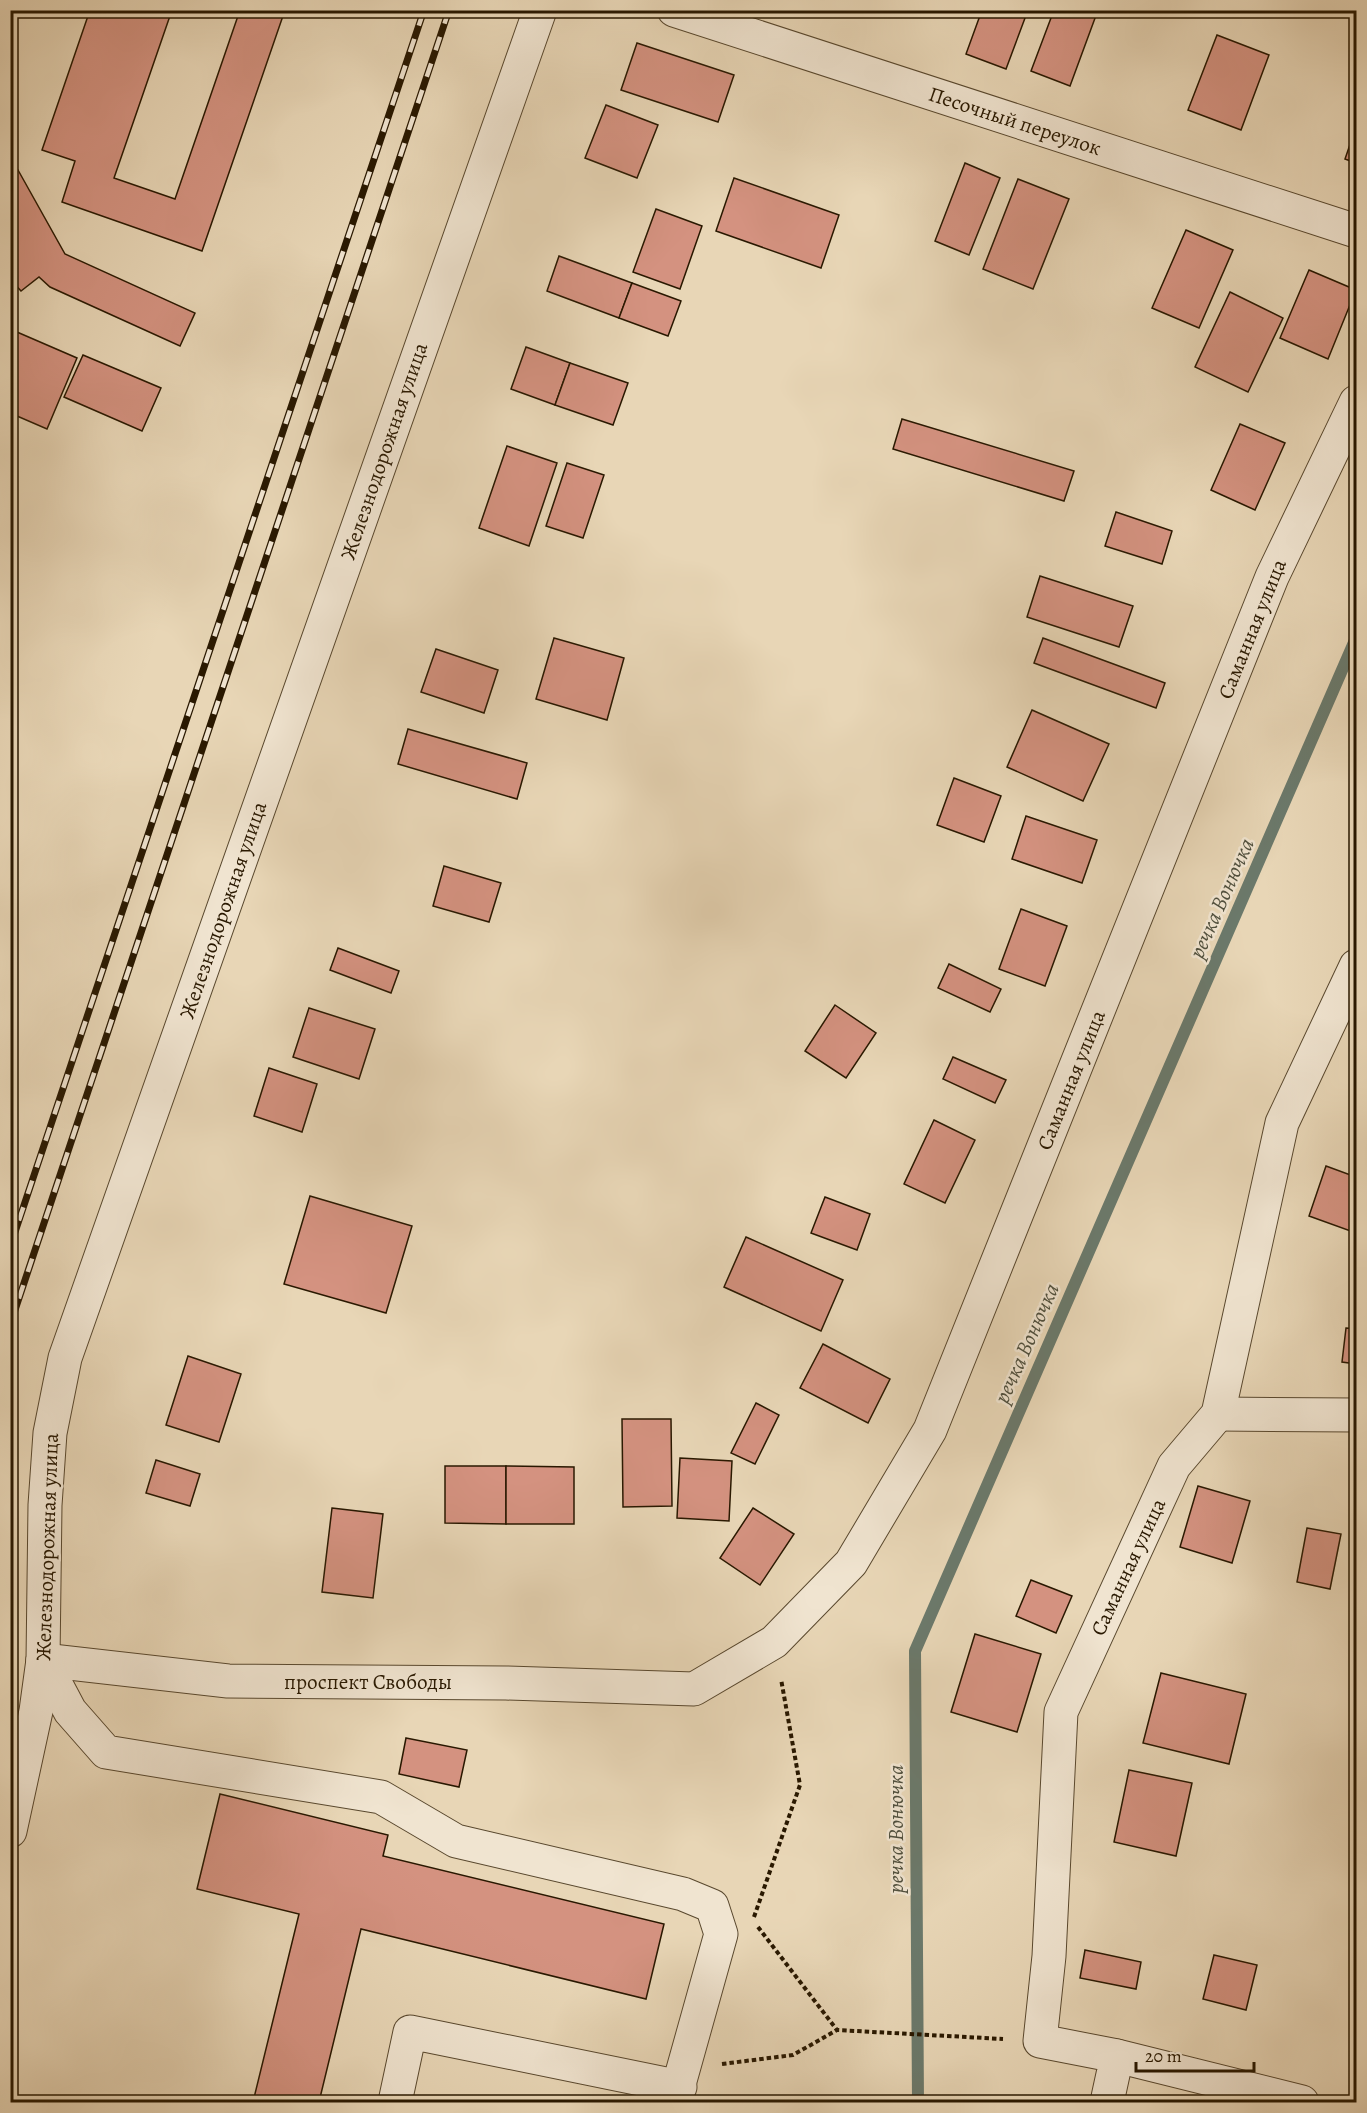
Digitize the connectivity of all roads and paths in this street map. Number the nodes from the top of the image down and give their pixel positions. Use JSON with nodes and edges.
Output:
{"nodes":[{"id":1,"x":540,"y":10,"type":"edge"},
{"id":2,"x":674,"y":10,"type":"edge"},
{"id":3,"x":1356,"y":231,"type":"edge"},
{"id":4,"x":1356,"y":402,"type":"edge"},
{"id":5,"x":1356,"y":966,"type":"edge"},
{"id":6,"x":1218,"y":1414,"type":"junction"},
{"id":7,"x":1356,"y":1415,"type":"edge"},
{"id":8,"x":774,"y":1642,"type":"junction"},
{"id":9,"x":43,"y":1660,"type":"junction"},
{"id":10,"x":694,"y":1689,"type":"joint"},
{"id":11,"x":23,"y":1712,"type":"edge"},
{"id":12,"x":10,"y":1831,"type":"edge"},
{"id":13,"x":712,"y":1906,"type":"junction"},
{"id":14,"x":753,"y":1921,"type":"junction"},
{"id":15,"x":837,"y":2030,"type":"junction"},
{"id":16,"x":1040,"y":2041,"type":"junction"},
{"id":17,"x":1117,"y":2056,"type":"junction"},
{"id":18,"x":680,"y":2086,"type":"edge"},
{"id":19,"x":396,"y":2103,"type":"edge"},
{"id":20,"x":1107,"y":2103,"type":"edge"},
{"id":21,"x":1302,"y":2103,"type":"edge"}],
"edges":[{"from":1,"to":9,"type":"street","name":"Железнодорожная улица"},
{"from":2,"to":3,"type":"street","name":"Песочный переулок"},
{"from":4,"to":8,"type":"street","name":"Саманная улица"},
{"from":5,"to":6,"type":"street","name":"Саманная улица"},
{"from":6,"to":7,"type":"street"},
{"from":6,"to":16,"type":"street","name":"Саманная улица"},
{"from":8,"to":10,"type":"street","name":"Саманная улица"},
{"from":8,"to":14,"type":"path"},
{"from":9,"to":10,"type":"street","name":"проспект Свободы"},
{"from":9,"to":11,"type":"street","name":"Железнодорожная улица"},
{"from":9,"to":13,"type":"street"},
{"from":11,"to":12,"type":"street","name":"Железнодорожная улица"},
{"from":13,"to":14,"type":"path"},
{"from":13,"to":18,"type":"street"},
{"from":14,"to":15,"type":"path"},
{"from":15,"to":16,"type":"path"},
{"from":15,"to":18,"type":"path"},
{"from":16,"to":17,"type":"street"},
{"from":17,"to":20,"type":"street"},
{"from":17,"to":21,"type":"street"},
{"from":18,"to":19,"type":"street"}]}
